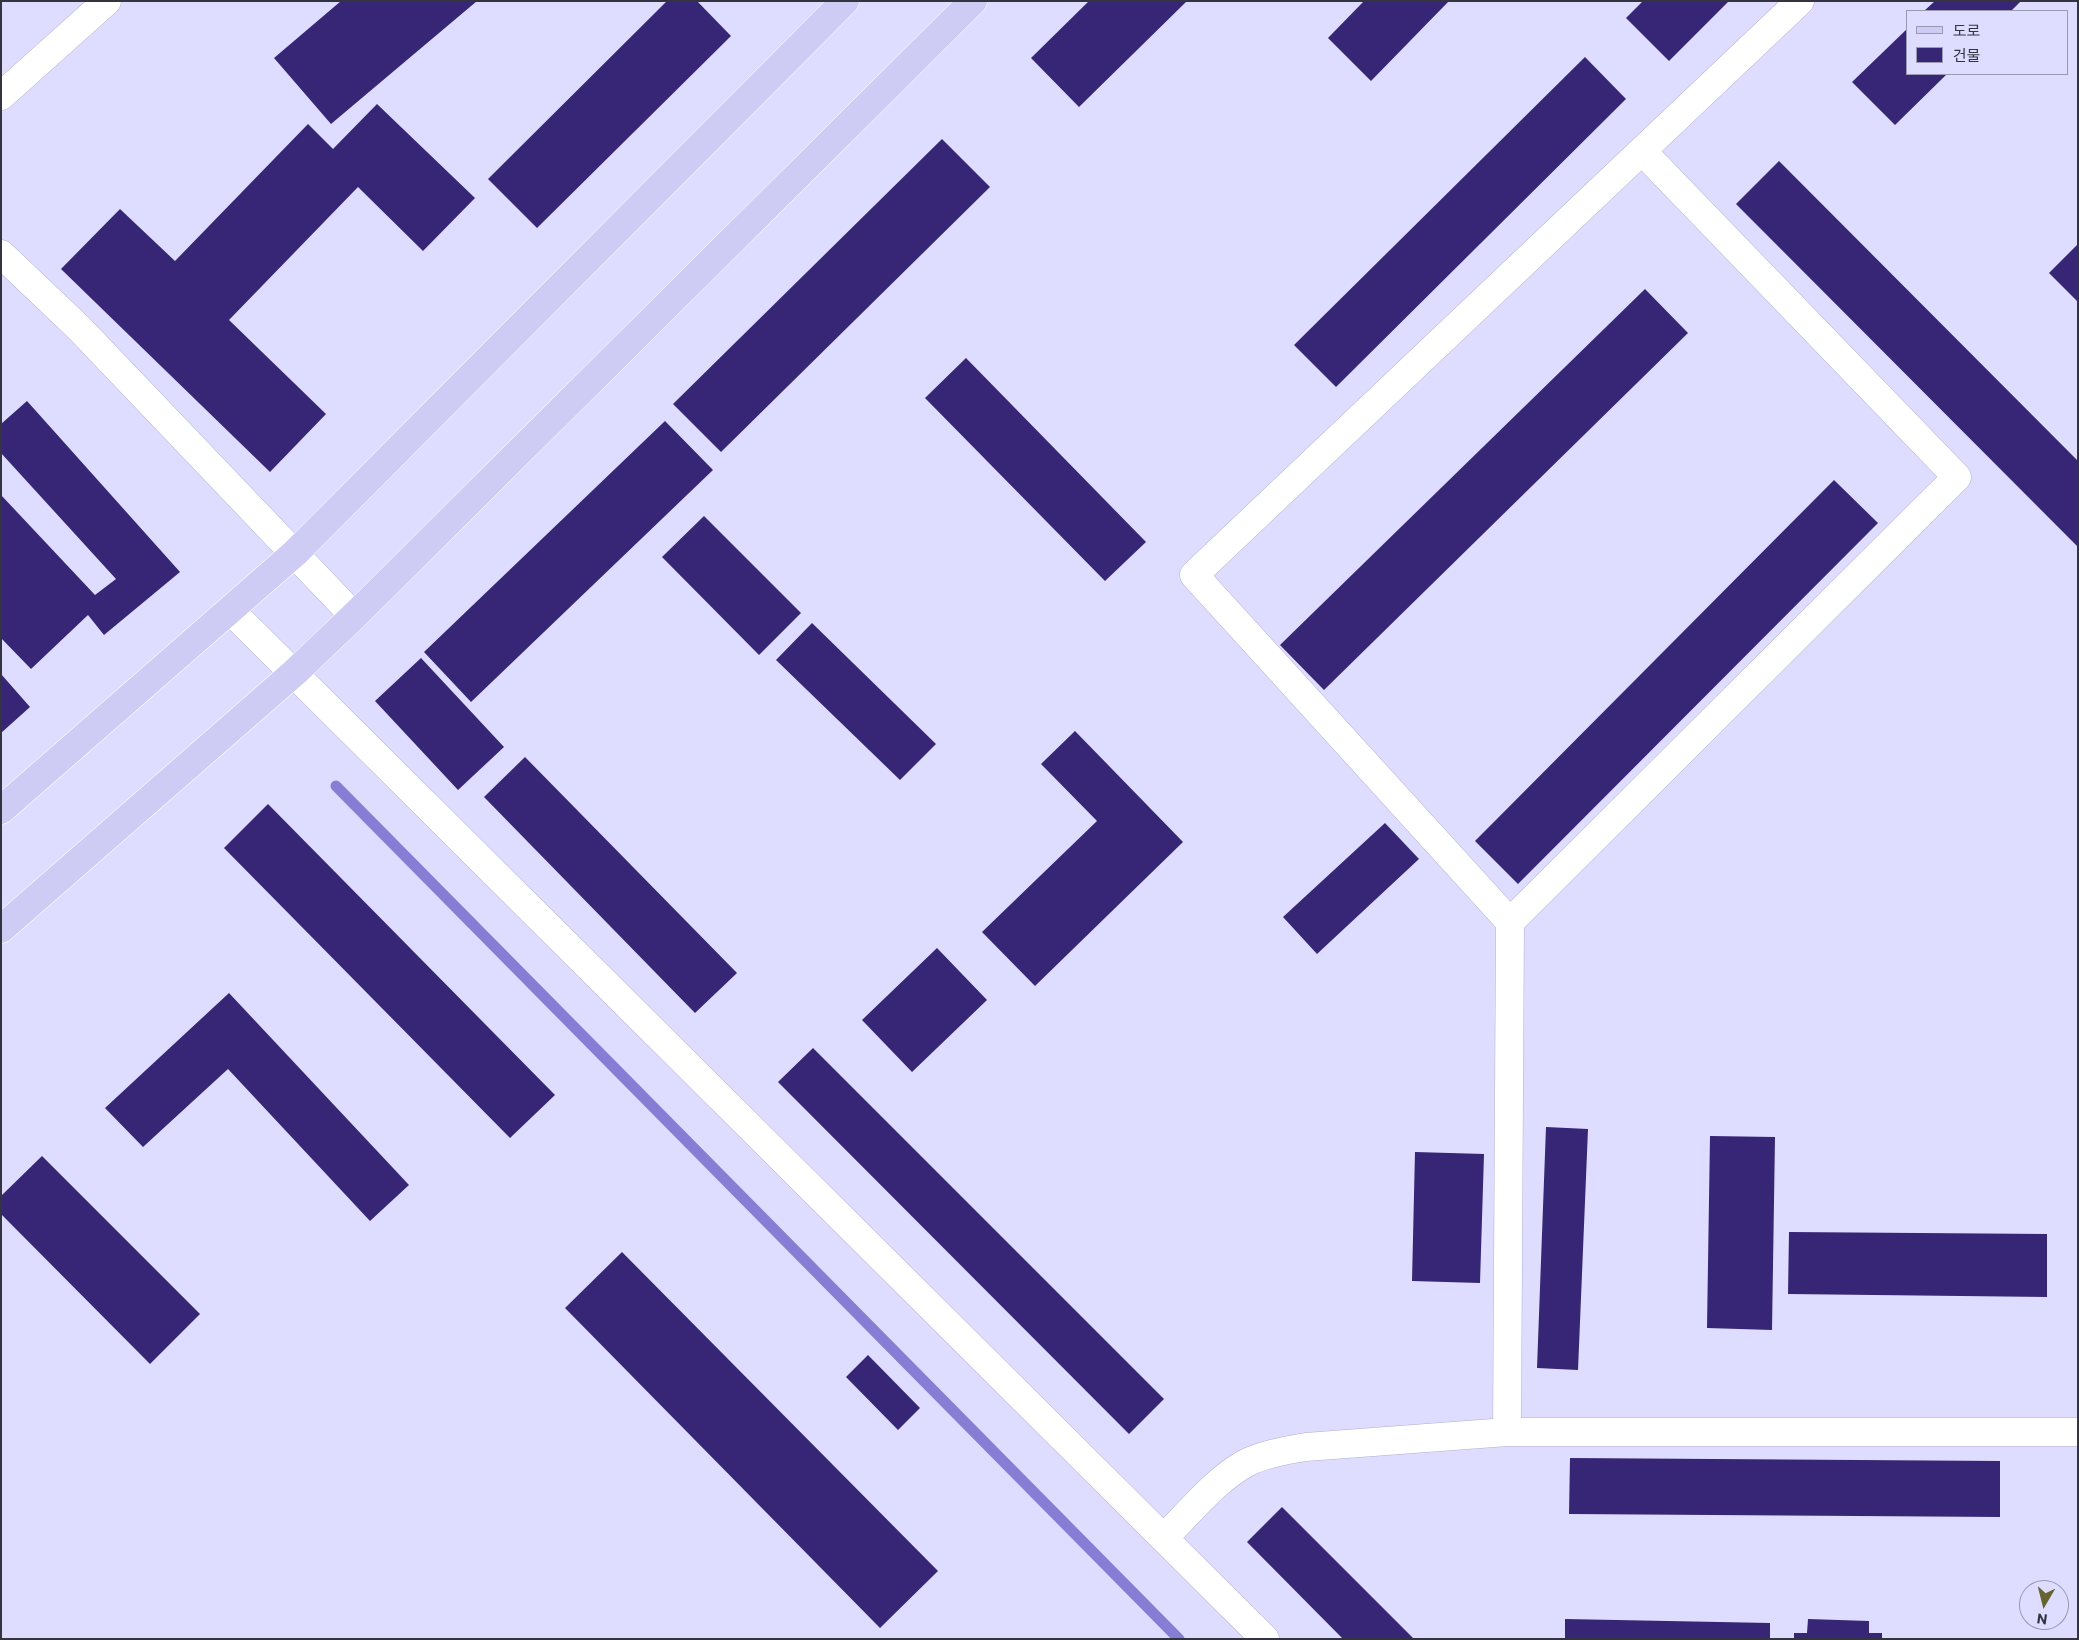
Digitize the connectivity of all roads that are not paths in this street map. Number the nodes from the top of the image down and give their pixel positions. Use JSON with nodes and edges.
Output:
{"nodes":[{"id":1,"x":106,"y":1,"type":"edge"},
{"id":2,"x":845,"y":1,"type":"edge"},
{"id":3,"x":973,"y":1,"type":"edge"},
{"id":4,"x":1800,"y":1,"type":"edge"},
{"id":5,"x":1,"y":96,"type":"edge"},
{"id":6,"x":1642,"y":151,"type":"junction"},
{"id":7,"x":1,"y":254,"type":"edge"},
{"id":8,"x":295,"y":552,"type":"junction"},
{"id":9,"x":230,"y":610,"type":"junction"},
{"id":10,"x":354,"y":616,"type":"junction"},
{"id":11,"x":294,"y":673,"type":"junction"},
{"id":12,"x":1,"y":810,"type":"edge"},
{"id":13,"x":1510,"y":922,"type":"junction"},
{"id":14,"x":1,"y":930,"type":"edge"},
{"id":15,"x":1507,"y":1432,"type":"junction"},
{"id":16,"x":2078,"y":1432,"type":"edge"},
{"id":17,"x":1164,"y":1538,"type":"junction"},
{"id":18,"x":1265,"y":1639,"type":"edge"}],
"edges":[{"from":1,"to":5,"type":"street"},
{"from":2,"to":8,"type":"main road"},
{"from":3,"to":10,"type":"main road"},
{"from":4,"to":6,"type":"street"},
{"from":6,"to":13,"type":"street"},
{"from":6,"to":13,"type":"street"},
{"from":7,"to":8,"type":"street"},
{"from":8,"to":9,"type":"main road"},
{"from":8,"to":10,"type":"street"},
{"from":9,"to":11,"type":"street"},
{"from":9,"to":12,"type":"main road"},
{"from":10,"to":11,"type":"main road"},
{"from":11,"to":14,"type":"main road"},
{"from":11,"to":17,"type":"street"},
{"from":13,"to":15,"type":"street"},
{"from":15,"to":16,"type":"street"},
{"from":15,"to":17,"type":"street"},
{"from":17,"to":18,"type":"street"}]}
